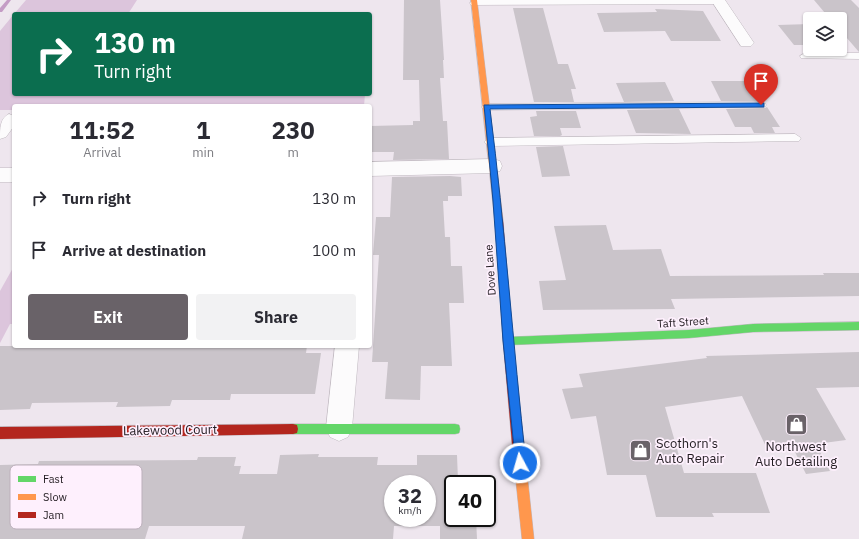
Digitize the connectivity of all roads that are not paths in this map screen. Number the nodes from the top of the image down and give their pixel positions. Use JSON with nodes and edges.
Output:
{"nodes":[{"id":1,"x":718,"y":0,"type":"edge"},
{"id":2,"x":474,"y":1,"type":"edge"},
{"id":3,"x":746,"y":42,"type":"dead end"},
{"id":4,"x":847,"y":56,"type":"edge"},
{"id":5,"x":859,"y":56,"type":"edge"},
{"id":6,"x":761,"y":105,"type":"dead end"},
{"id":7,"x":486,"y":107,"type":"junction"},
{"id":8,"x":795,"y":138,"type":"dead end"},
{"id":9,"x":490,"y":142,"type":"junction"},
{"id":10,"x":493,"y":166,"type":"junction"},
{"id":11,"x":372,"y":169,"type":"edge"},
{"id":12,"x":0,"y":175,"type":"edge"},
{"id":13,"x":12,"y":175,"type":"edge"},
{"id":14,"x":859,"y":326,"type":"edge"},
{"id":15,"x":508,"y":341,"type":"junction"},
{"id":16,"x":347,"y":348,"type":"edge"},
{"id":17,"x":339,"y":428,"type":"junction"},
{"id":18,"x":455,"y":429,"type":"dead end"},
{"id":19,"x":0,"y":433,"type":"edge"},
{"id":20,"x":528,"y":539,"type":"edge"}],
"edges":[{"from":1,"to":2,"type":"lane"},
{"from":1,"to":3,"type":"street"},
{"from":2,"to":7,"type":"street","name":"Dove Lane"},
{"from":4,"to":5,"type":"lane"},
{"from":6,"to":7,"type":"lane"},
{"from":7,"to":9,"type":"street","name":"Dove Lane"},
{"from":8,"to":9,"type":"lane"},
{"from":9,"to":10,"type":"street","name":"Dove Lane"},
{"from":10,"to":11,"type":"street"},
{"from":10,"to":15,"type":"street","name":"Dove Lane"},
{"from":12,"to":13,"type":"street"},
{"from":14,"to":15,"type":"street","name":"Taft Street"},
{"from":15,"to":20,"type":"street","name":"Dove Lane"},
{"from":16,"to":17,"type":"street"},
{"from":17,"to":18,"type":"street","name":"Lakewood Court"},
{"from":17,"to":19,"type":"street","name":"Lakewood Court"}]}
